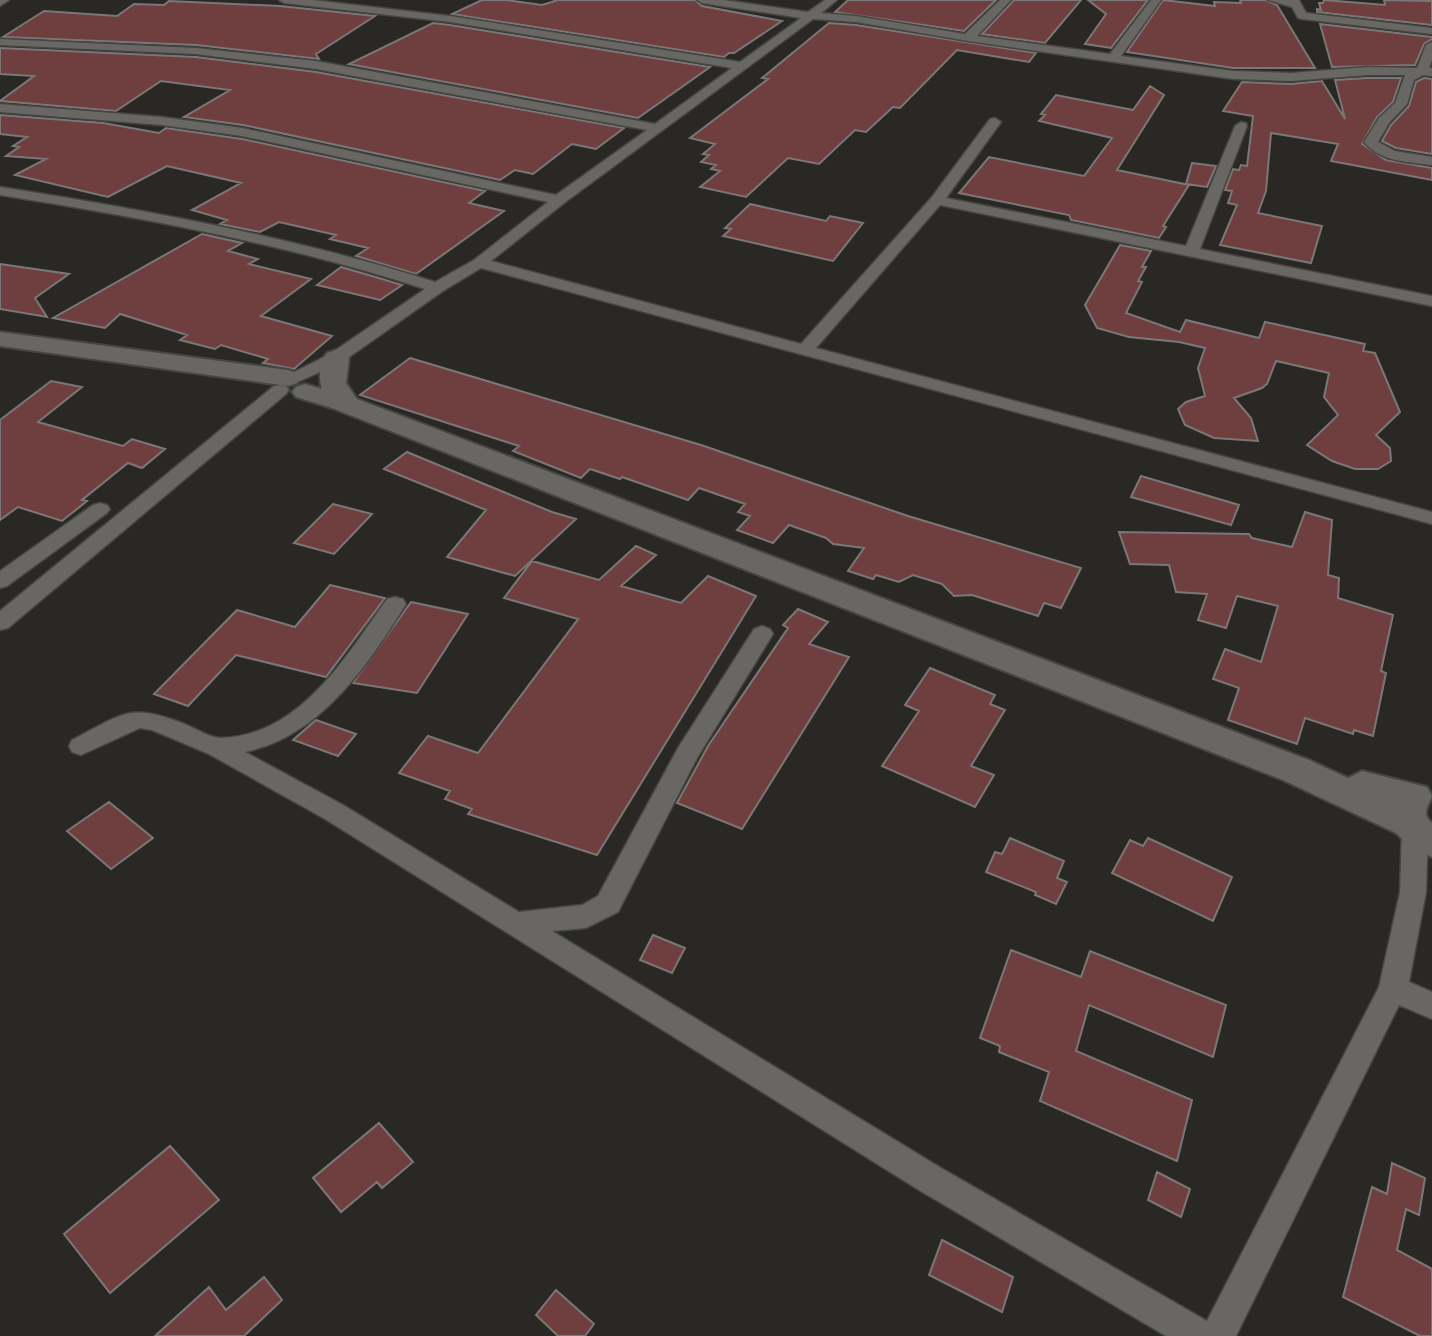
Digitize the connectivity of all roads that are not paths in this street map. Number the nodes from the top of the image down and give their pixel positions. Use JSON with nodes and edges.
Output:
{"nodes":[{"id":1,"x":284,"y":0,"type":"edge"},
{"id":2,"x":702,"y":0,"type":"edge"},
{"id":3,"x":832,"y":0,"type":"edge"},
{"id":4,"x":1006,"y":0,"type":"edge"},
{"id":5,"x":1156,"y":0,"type":"edge"},
{"id":6,"x":1273,"y":0,"type":"edge"},
{"id":7,"x":1295,"y":2,"type":"edge"},
{"id":8,"x":811,"y":16,"type":"junction"},
{"id":9,"x":1432,"y":31,"type":"edge"},
{"id":10,"x":968,"y":38,"type":"junction"},
{"id":11,"x":0,"y":42,"type":"edge"},
{"id":12,"x":1432,"y":45,"type":"edge"},
{"id":13,"x":1113,"y":59,"type":"junction"},
{"id":14,"x":743,"y":66,"type":"junction"},
{"id":15,"x":1427,"y":71,"type":"edge"},
{"id":16,"x":0,"y":108,"type":"edge"},
{"id":17,"x":995,"y":122,"type":"dead end"},
{"id":18,"x":1241,"y":126,"type":"dead end"},
{"id":19,"x":658,"y":128,"type":"junction"},
{"id":20,"x":1432,"y":161,"type":"edge"},
{"id":21,"x":0,"y":191,"type":"edge"},
{"id":22,"x":559,"y":200,"type":"junction"},
{"id":23,"x":937,"y":200,"type":"junction"},
{"id":24,"x":1191,"y":252,"type":"junction"},
{"id":25,"x":479,"y":263,"type":"junction"},
{"id":26,"x":438,"y":288,"type":"junction"},
{"id":27,"x":1432,"y":301,"type":"edge"},
{"id":28,"x":0,"y":339,"type":"edge"},
{"id":29,"x":806,"y":349,"type":"junction"},
{"id":30,"x":335,"y":359,"type":"junction"},
{"id":31,"x":292,"y":384,"type":"junction"},
{"id":32,"x":344,"y":403,"type":"junction"},
{"id":33,"x":100,"y":509,"type":"dead end"},
{"id":34,"x":1432,"y":518,"type":"edge"},
{"id":35,"x":0,"y":581,"type":"edge"},
{"id":36,"x":394,"y":604,"type":"dead end"},
{"id":37,"x":0,"y":623,"type":"edge"},
{"id":38,"x":762,"y":634,"type":"dead end"},
{"id":39,"x":81,"y":746,"type":"dead end"},
{"id":40,"x":218,"y":748,"type":"junction"},
{"id":41,"x":1423,"y":809,"type":"edge"},
{"id":42,"x":1422,"y":882,"type":"edge"},
{"id":43,"x":515,"y":924,"type":"junction"},
{"id":44,"x":1393,"y":989,"type":"junction"},
{"id":45,"x":1432,"y":1006,"type":"edge"},
{"id":46,"x":1199,"y":1336,"type":"edge"},
{"id":47,"x":1218,"y":1336,"type":"edge"}],
"edges":[{"from":1,"to":14,"type":"street"},
{"from":2,"to":8,"type":"street"},
{"from":3,"to":8,"type":"street"},
{"from":4,"to":10,"type":"street"},
{"from":5,"to":13,"type":"street"},
{"from":6,"to":7,"type":"street"},
{"from":7,"to":9,"type":"street"},
{"from":8,"to":10,"type":"street"},
{"from":8,"to":14,"type":"street"},
{"from":10,"to":13,"type":"street"},
{"from":11,"to":19,"type":"street"},
{"from":12,"to":15,"type":"street"},
{"from":13,"to":15,"type":"street"},
{"from":14,"to":19,"type":"street"},
{"from":15,"to":20,"type":"street"},
{"from":16,"to":22,"type":"street"},
{"from":17,"to":23,"type":"street"},
{"from":18,"to":24,"type":"street"},
{"from":19,"to":22,"type":"street"},
{"from":21,"to":26,"type":"street"},
{"from":22,"to":25,"type":"street"},
{"from":23,"to":24,"type":"street"},
{"from":23,"to":29,"type":"street"},
{"from":24,"to":27,"type":"street"},
{"from":25,"to":26,"type":"street"},
{"from":25,"to":29,"type":"street"},
{"from":26,"to":30,"type":"street"},
{"from":28,"to":31,"type":"street"},
{"from":29,"to":34,"type":"street"},
{"from":30,"to":31,"type":"street"},
{"from":30,"to":32,"type":"street"},
{"from":31,"to":32,"type":"street"},
{"from":31,"to":37,"type":"street"},
{"from":32,"to":41,"type":"street"},
{"from":33,"to":35,"type":"street"},
{"from":36,"to":40,"type":"street"},
{"from":38,"to":43,"type":"street"},
{"from":39,"to":40,"type":"street"},
{"from":40,"to":43,"type":"street"},
{"from":41,"to":42,"type":"street"},
{"from":42,"to":44,"type":"street"},
{"from":43,"to":46,"type":"street"},
{"from":44,"to":45,"type":"street"},
{"from":44,"to":47,"type":"street"}]}
